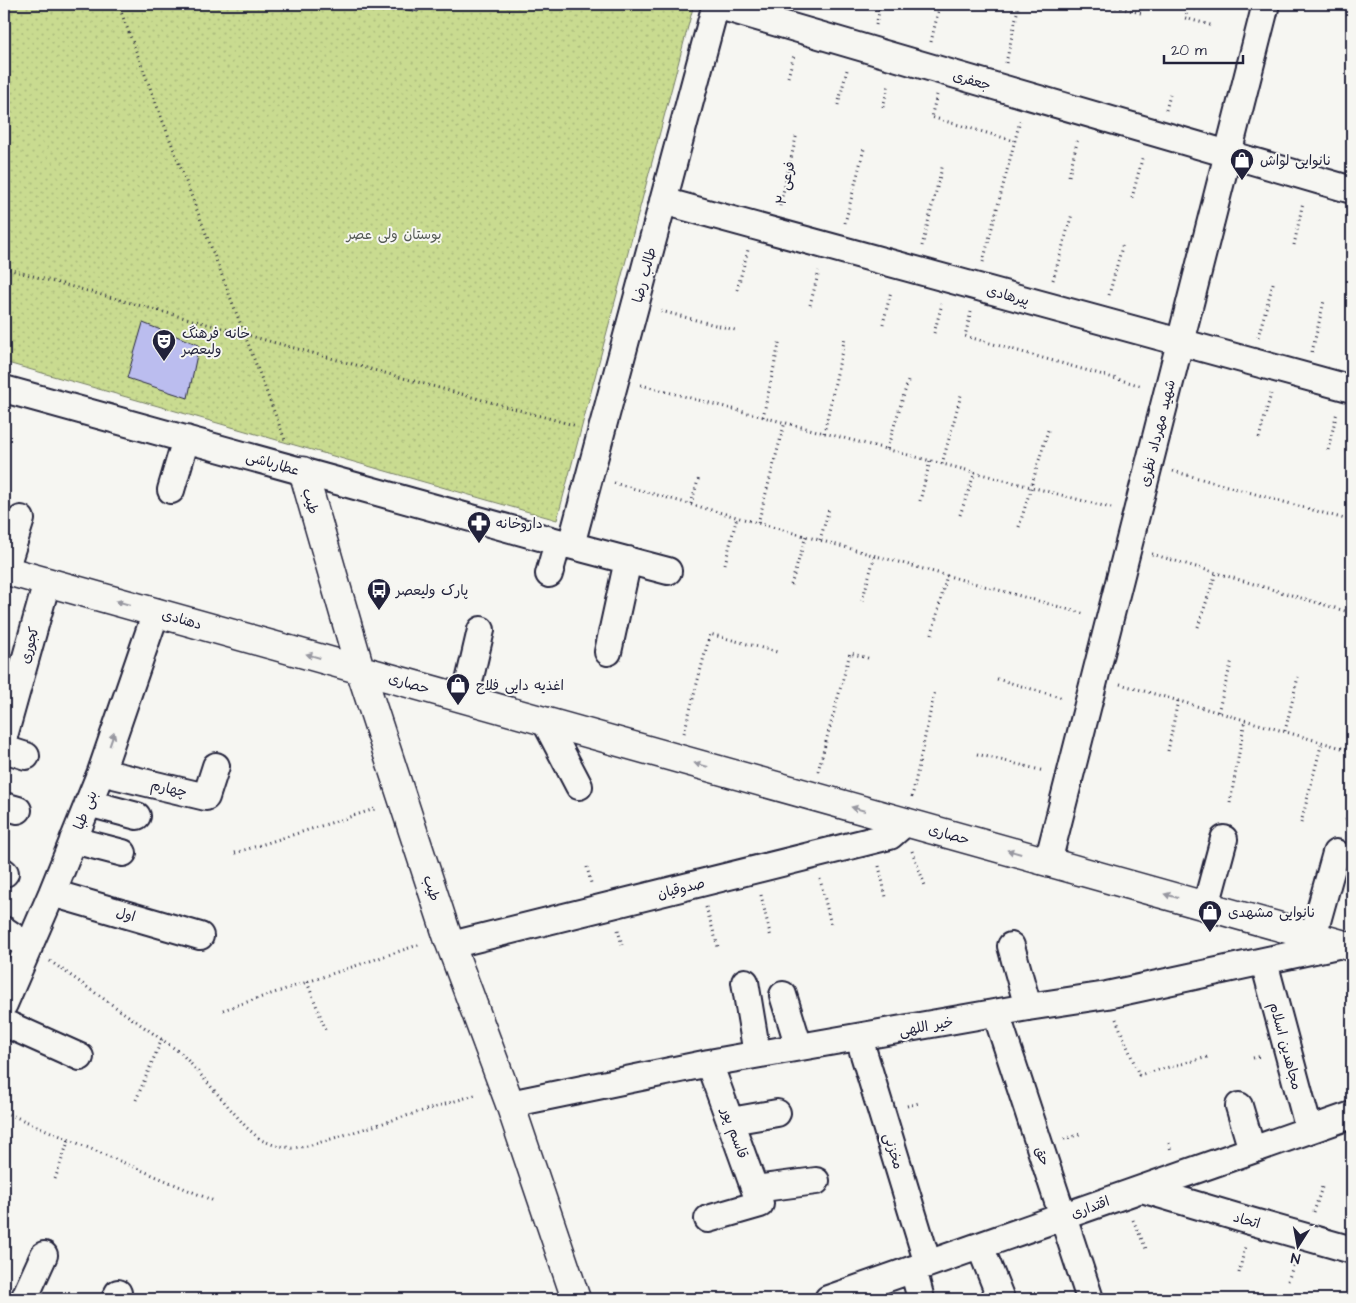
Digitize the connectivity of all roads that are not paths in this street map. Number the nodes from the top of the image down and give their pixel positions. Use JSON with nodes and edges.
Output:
{"nodes":[{"id":1,"x":1266,"y":4,"type":"edge"},
{"id":2,"x":716,"y":5,"type":"edge"},
{"id":3,"x":1227,"y":155,"type":"junction"},
{"id":4,"x":1352,"y":190,"type":"edge"},
{"id":5,"x":663,"y":201,"type":"junction"},
{"id":6,"x":1180,"y":342,"type":"junction"},
{"id":7,"x":1348,"y":388,"type":"edge"},
{"id":8,"x":4,"y":389,"type":"edge"},
{"id":9,"x":186,"y":439,"type":"junction"},
{"id":10,"x":300,"y":471,"type":"junction"},
{"id":11,"x":171,"y":490,"type":"dead end"},
{"id":12,"x":21,"y":519,"type":"dead end"},
{"id":13,"x":564,"y":544,"type":"junction"},
{"id":14,"x":628,"y":560,"type":"junction"},
{"id":15,"x":5,"y":570,"type":"edge"},
{"id":16,"x":668,"y":571,"type":"dead end"},
{"id":17,"x":548,"y":574,"type":"dead end"},
{"id":18,"x":47,"y":582,"type":"junction"},
{"id":19,"x":156,"y":612,"type":"junction"},
{"id":20,"x":481,"y":630,"type":"dead end"},
{"id":21,"x":608,"y":652,"type":"dead end"},
{"id":22,"x":360,"y":669,"type":"junction"},
{"id":23,"x":465,"y":698,"type":"junction"},
{"id":24,"x":545,"y":721,"type":"junction"},
{"id":25,"x":4,"y":736,"type":"edge"},
{"id":26,"x":216,"y":766,"type":"dead end"},
{"id":27,"x":101,"y":772,"type":"junction"},
{"id":28,"x":579,"y":786,"type":"dead end"},
{"id":29,"x":88,"y":803,"type":"junction"},
{"id":30,"x":137,"y":816,"type":"dead end"},
{"id":31,"x":904,"y":824,"type":"junction"},
{"id":32,"x":1224,"y":839,"type":"dead end"},
{"id":33,"x":73,"y":840,"type":"junction"},
{"id":34,"x":123,"y":853,"type":"dead end"},
{"id":35,"x":1336,"y":853,"type":"dead end"},
{"id":36,"x":1048,"y":862,"type":"junction"},
{"id":37,"x":52,"y":893,"type":"junction"},
{"id":38,"x":1206,"y":906,"type":"junction"},
{"id":39,"x":4,"y":930,"type":"edge"},
{"id":40,"x":200,"y":936,"type":"dead end"},
{"id":41,"x":1313,"y":936,"type":"junction"},
{"id":42,"x":449,"y":940,"type":"junction"},
{"id":43,"x":1011,"y":946,"type":"dead end"},
{"id":44,"x":1347,"y":946,"type":"edge"},
{"id":45,"x":29,"y":947,"type":"junction"},
{"id":46,"x":1264,"y":962,"type":"junction"},
{"id":47,"x":745,"y":982,"type":"dead end"},
{"id":48,"x":783,"y":995,"type":"dead end"},
{"id":49,"x":4,"y":1004,"type":"edge"},
{"id":50,"x":1028,"y":1007,"type":"junction"},
{"id":51,"x":996,"y":1013,"type":"junction"},
{"id":52,"x":4,"y":1023,"type":"edge"},
{"id":53,"x":859,"y":1038,"type":"junction"},
{"id":54,"x":799,"y":1047,"type":"junction"},
{"id":55,"x":757,"y":1054,"type":"junction"},
{"id":56,"x":80,"y":1057,"type":"dead end"},
{"id":57,"x":709,"y":1063,"type":"junction"},
{"id":58,"x":506,"y":1095,"type":"junction"},
{"id":59,"x":1239,"y":1106,"type":"dead end"},
{"id":60,"x":777,"y":1113,"type":"dead end"},
{"id":61,"x":1352,"y":1115,"type":"edge"},
{"id":62,"x":731,"y":1120,"type":"junction"},
{"id":63,"x":1309,"y":1130,"type":"junction"},
{"id":64,"x":1252,"y":1150,"type":"junction"},
{"id":65,"x":816,"y":1181,"type":"dead end"},
{"id":66,"x":1132,"y":1192,"type":"junction"},
{"id":67,"x":758,"y":1197,"type":"junction"},
{"id":68,"x":1063,"y":1217,"type":"junction"},
{"id":69,"x":708,"y":1219,"type":"dead end"},
{"id":70,"x":980,"y":1246,"type":"junction"},
{"id":71,"x":1352,"y":1250,"type":"edge"},
{"id":72,"x":44,"y":1255,"type":"dead end"},
{"id":73,"x":921,"y":1267,"type":"junction"},
{"id":74,"x":571,"y":1294,"type":"edge"},
{"id":75,"x":24,"y":1299,"type":"edge"},
{"id":76,"x":828,"y":1299,"type":"edge"},
{"id":77,"x":921,"y":1299,"type":"edge"},
{"id":78,"x":1000,"y":1299,"type":"edge"},
{"id":79,"x":1090,"y":1299,"type":"edge"}],
"edges":[{"from":1,"to":3,"type":"street","name":"شهید مهرداد نظری"},
{"from":2,"to":3,"type":"street","name":"جعفری"},
{"from":2,"to":5,"type":"street","name":"طالب رضا"},
{"from":3,"to":4,"type":"street","name":"جعفری"},
{"from":3,"to":6,"type":"street","name":"شهید مهرداد نظری"},
{"from":5,"to":6,"type":"street","name":"پیرهادی"},
{"from":5,"to":13,"type":"street","name":"طالب رضا"},
{"from":6,"to":7,"type":"street","name":"پیرهادی"},
{"from":6,"to":36,"type":"street","name":"شهید مهرداد نظری"},
{"from":8,"to":9,"type":"street","name":"عطارباشی"},
{"from":9,"to":10,"type":"street","name":"عطارباشی"},
{"from":9,"to":11,"type":"street"},
{"from":10,"to":13,"type":"street","name":"عطارباشی"},
{"from":10,"to":22,"type":"main road","name":"طیب"},
{"from":12,"to":15,"type":"street"},
{"from":13,"to":14,"type":"street","name":"عطارباشی"},
{"from":13,"to":17,"type":"street","name":"طالب رضا"},
{"from":14,"to":16,"type":"street","name":"عطارباشی"},
{"from":14,"to":21,"type":"street"},
{"from":15,"to":18,"type":"main road","name":"دهنادی"},
{"from":19,"to":18,"type":"main road","name":"دهنادی","one_way":true},
{"from":18,"to":25,"type":"street","name":"کجوری"},
{"from":22,"to":19,"type":"main road","name":"دهنادی","one_way":true},
{"from":27,"to":19,"type":"street","name":"بنی طبا","one_way":true},
{"from":20,"to":23,"type":"street"},
{"from":22,"to":23,"type":"main road","name":"حصاری"},
{"from":22,"to":42,"type":"main road","name":"طیب"},
{"from":23,"to":24,"type":"main road","name":"حصاری"},
{"from":24,"to":28,"type":"street"},
{"from":31,"to":24,"type":"main road","name":"حصاری","one_way":true},
{"from":26,"to":27,"type":"street","name":"چهارم"},
{"from":27,"to":29,"type":"street","name":"بنی طبا"},
{"from":29,"to":30,"type":"street"},
{"from":29,"to":33,"type":"street","name":"بنی طبا"},
{"from":36,"to":31,"type":"main road","name":"حصاری","one_way":true},
{"from":31,"to":42,"type":"street","name":"صدوقیان"},
{"from":32,"to":38,"type":"street"},
{"from":33,"to":34,"type":"street"},
{"from":33,"to":37,"type":"street","name":"بنی طبا"},
{"from":35,"to":41,"type":"street"},
{"from":38,"to":36,"type":"main road","name":"حصاری","one_way":true},
{"from":37,"to":40,"type":"street","name":"اول"},
{"from":37,"to":45,"type":"street","name":"بنی طبا"},
{"from":38,"to":41,"type":"main road","name":"حصاری"},
{"from":39,"to":45,"type":"street"},
{"from":41,"to":44,"type":"main road","name":"حصاری"},
{"from":42,"to":58,"type":"main road","name":"طیب"},
{"from":43,"to":50,"type":"street"},
{"from":44,"to":46,"type":"street","name":"خیر اللهی"},
{"from":45,"to":49,"type":"street","name":"بنی طبا"},
{"from":46,"to":50,"type":"street","name":"خیر اللهی"},
{"from":46,"to":63,"type":"street","name":"مجاهدین اسلام"},
{"from":47,"to":55,"type":"street"},
{"from":48,"to":54,"type":"street"},
{"from":50,"to":51,"type":"street","name":"خیر اللهی"},
{"from":51,"to":53,"type":"street","name":"خیر اللهی"},
{"from":51,"to":68,"type":"street","name":"حق"},
{"from":52,"to":56,"type":"street"},
{"from":53,"to":54,"type":"street","name":"خیر اللهی"},
{"from":53,"to":73,"type":"street","name":"مخزنی"},
{"from":54,"to":55,"type":"street","name":"خیر اللهی"},
{"from":55,"to":57,"type":"street","name":"خیر اللهی"},
{"from":57,"to":58,"type":"street","name":"خیر اللهی"},
{"from":57,"to":62,"type":"street","name":"قاسم پور"},
{"from":58,"to":74,"type":"main road","name":"طیب"},
{"from":59,"to":64,"type":"street"},
{"from":60,"to":62,"type":"street"},
{"from":61,"to":63,"type":"street","name":"اقتداری"},
{"from":62,"to":67,"type":"street","name":"قاسم پور"},
{"from":63,"to":64,"type":"street","name":"اقتداری"},
{"from":64,"to":66,"type":"street","name":"اقتداری"},
{"from":65,"to":67,"type":"street"},
{"from":66,"to":68,"type":"street","name":"اقتداری"},
{"from":66,"to":71,"type":"street","name":"اتحاد"},
{"from":67,"to":69,"type":"street"},
{"from":68,"to":70,"type":"street","name":"اقتداری"},
{"from":68,"to":79,"type":"street","name":"حق"},
{"from":70,"to":73,"type":"street","name":"اقتداری"},
{"from":70,"to":78,"type":"street"},
{"from":72,"to":75,"type":"street"},
{"from":73,"to":76,"type":"street","name":"اقتداری"},
{"from":73,"to":77,"type":"street","name":"مخزنی"}]}
